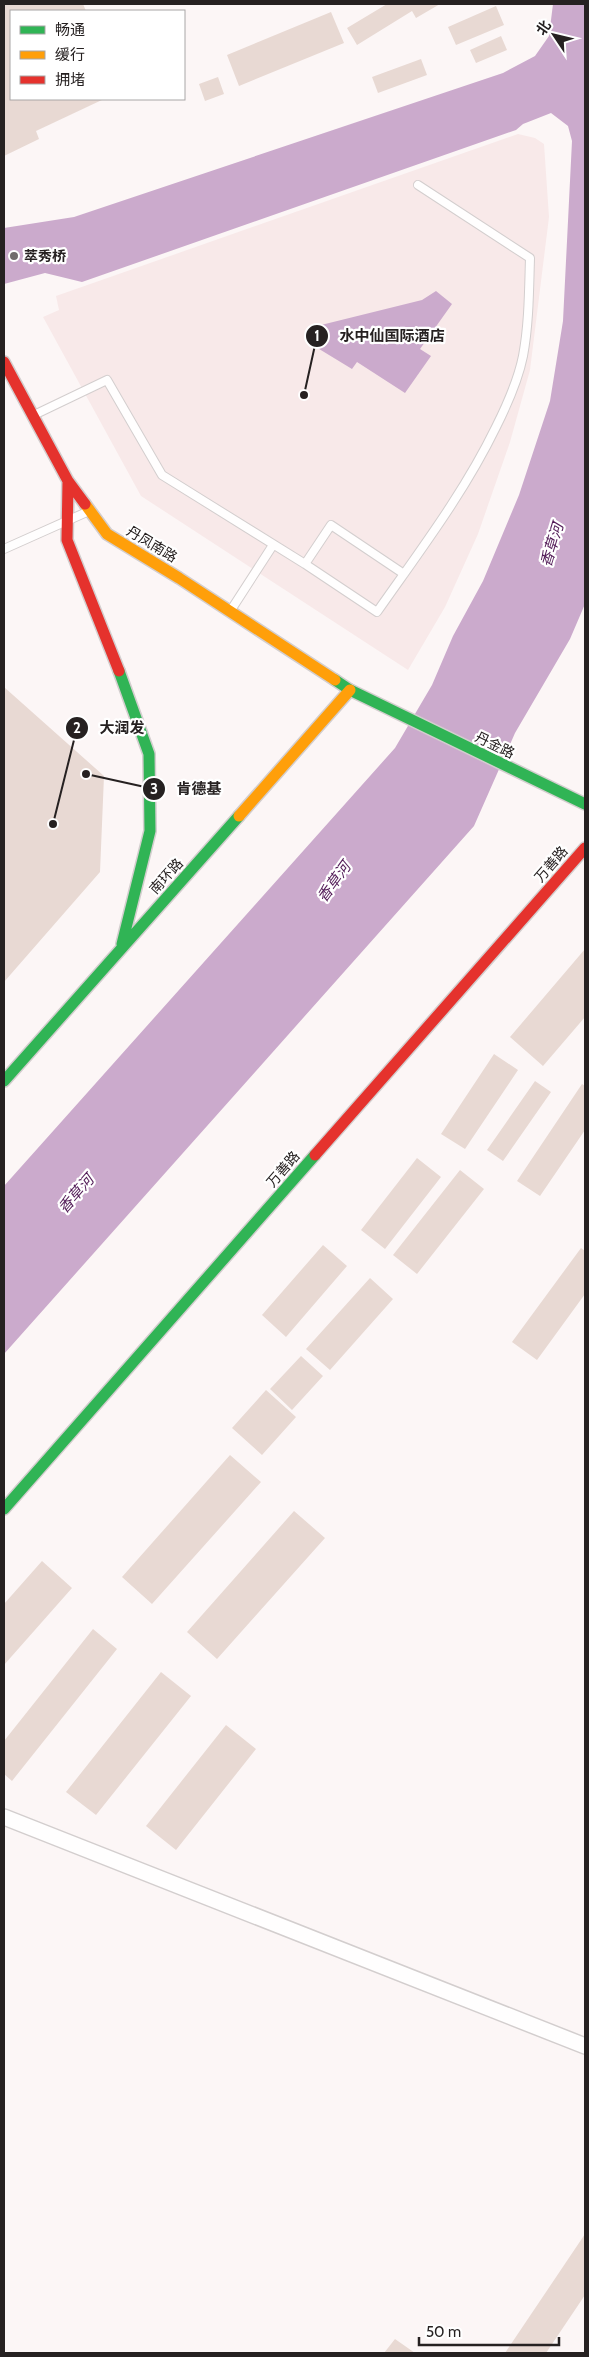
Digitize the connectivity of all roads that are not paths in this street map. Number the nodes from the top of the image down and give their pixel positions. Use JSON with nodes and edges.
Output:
{"nodes":[{"id":1,"x":418,"y":185,"type":"dead end"},
{"id":2,"x":4,"y":362,"type":"edge"},
{"id":3,"x":32,"y":416,"type":"junction"},
{"id":4,"x":68,"y":481,"type":"junction"},
{"id":5,"x":90,"y":511,"type":"junction"},
{"id":6,"x":67,"y":521,"type":"junction"},
{"id":7,"x":273,"y":545,"type":"junction"},
{"id":8,"x":4,"y":549,"type":"edge"},
{"id":9,"x":305,"y":564,"type":"junction"},
{"id":10,"x":404,"y":574,"type":"junction"},
{"id":11,"x":230,"y":612,"type":"junction"},
{"id":12,"x":350,"y":690,"type":"junction"},
{"id":13,"x":585,"y":804,"type":"edge"},
{"id":14,"x":585,"y":848,"type":"edge"},
{"id":15,"x":121,"y":948,"type":"junction"},
{"id":16,"x":4,"y":1081,"type":"edge"},
{"id":17,"x":4,"y":1509,"type":"edge"},
{"id":18,"x":4,"y":1817,"type":"edge"},
{"id":19,"x":585,"y":2046,"type":"edge"}],
"edges":[{"from":1,"to":10,"type":"lane"},
{"from":2,"to":3,"type":"main road","name":"丹凤南路"},
{"from":3,"to":4,"type":"main road","name":"丹凤南路"},
{"from":3,"to":7,"type":"lane"},
{"from":4,"to":5,"type":"main road","name":"丹凤南路"},
{"from":4,"to":6,"type":"main road"},
{"from":5,"to":6,"type":"lane"},
{"from":5,"to":11,"type":"main road","name":"丹凤南路"},
{"from":6,"to":8,"type":"lane"},
{"from":6,"to":15,"type":"main road"},
{"from":7,"to":9,"type":"lane"},
{"from":7,"to":11,"type":"lane"},
{"from":9,"to":10,"type":"lane"},
{"from":9,"to":10,"type":"lane"},
{"from":11,"to":12,"type":"main road","name":"丹凤南路"},
{"from":12,"to":13,"type":"main road","name":"丹金路"},
{"from":12,"to":15,"type":"main road","name":"南环路"},
{"from":14,"to":17,"type":"main road","name":"万善路"},
{"from":15,"to":16,"type":"main road","name":"南环路"},
{"from":18,"to":19,"type":"street"}]}
